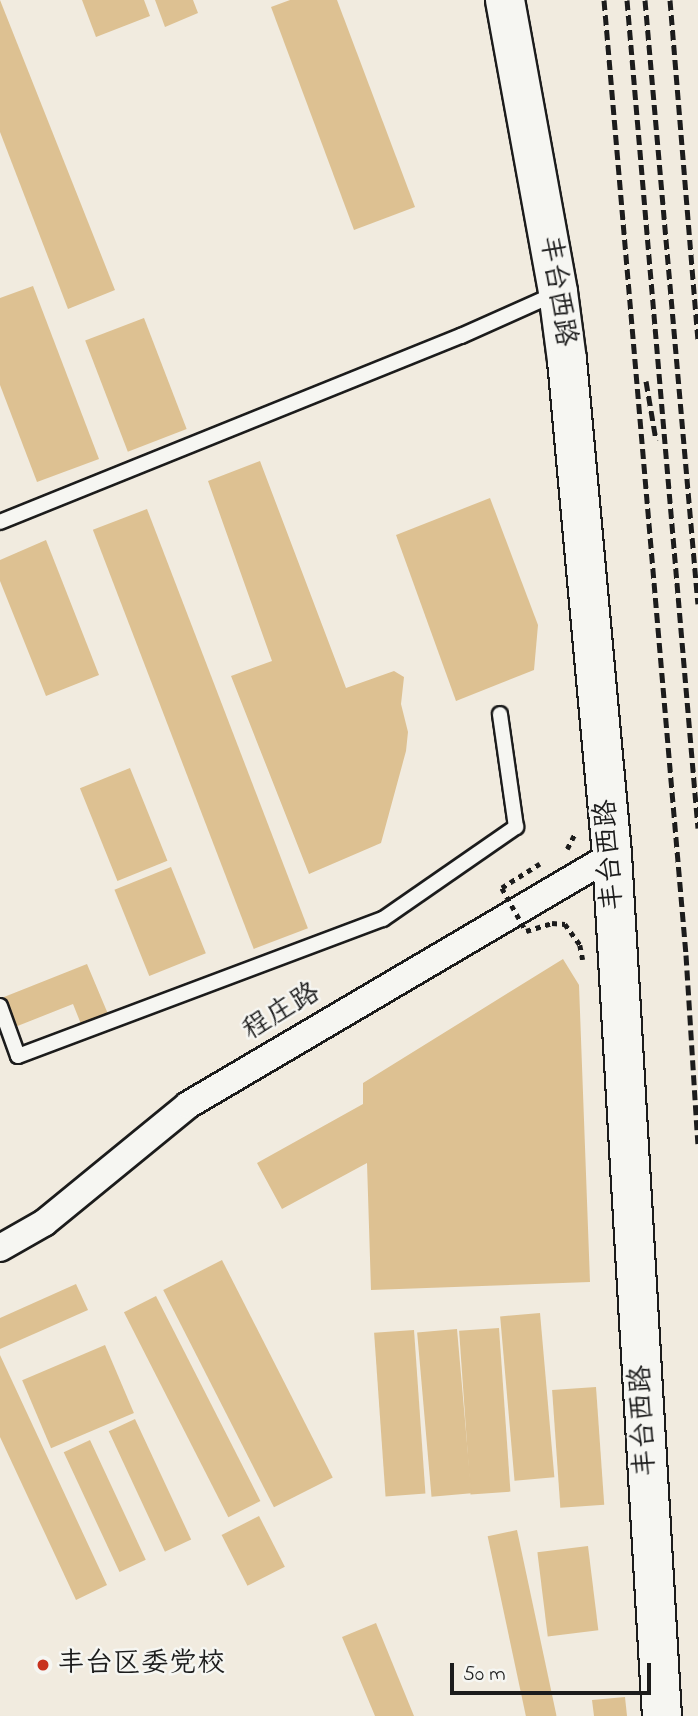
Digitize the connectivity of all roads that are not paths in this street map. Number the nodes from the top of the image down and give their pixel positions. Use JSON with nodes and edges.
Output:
{"nodes":[{"id":1,"x":505,"y":0,"type":"edge"},
{"id":2,"x":558,"y":292,"type":"junction"},
{"id":3,"x":0,"y":522,"type":"edge"},
{"id":4,"x":500,"y":714,"type":"dead end"},
{"id":5,"x":612,"y":855,"type":"junction"},
{"id":6,"x":0,"y":1006,"type":"edge"},
{"id":7,"x":0,"y":1248,"type":"edge"},
{"id":8,"x":662,"y":1716,"type":"edge"}],
"edges":[{"from":1,"to":2,"type":"main road","name":"丰台西路"},
{"from":2,"to":3,"type":"lane"},
{"from":2,"to":5,"type":"main road","name":"丰台西路"},
{"from":4,"to":6,"type":"lane"},
{"from":5,"to":7,"type":"street","name":"程庄路"},
{"from":5,"to":8,"type":"main road","name":"丰台西路"}]}
